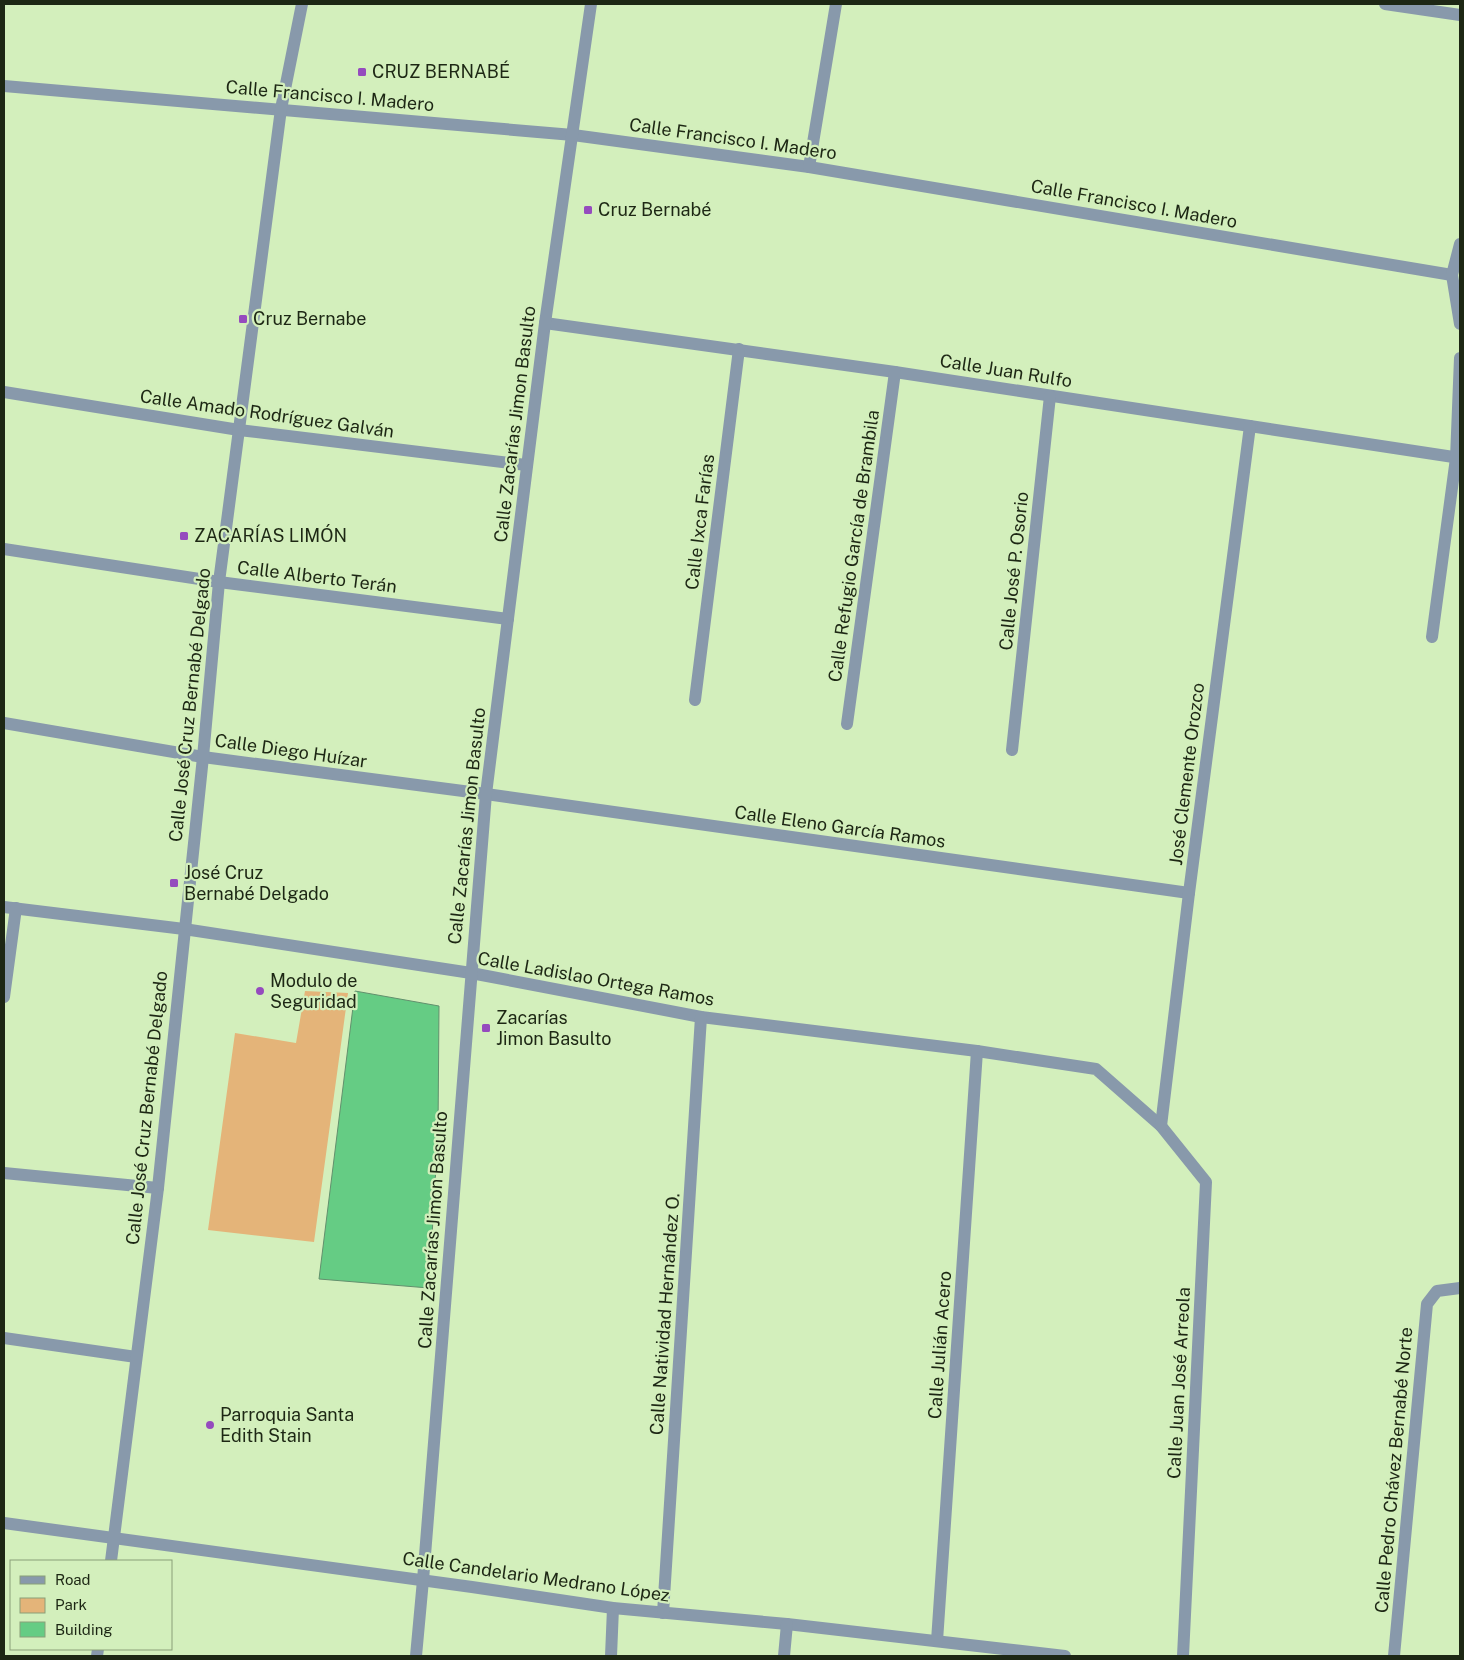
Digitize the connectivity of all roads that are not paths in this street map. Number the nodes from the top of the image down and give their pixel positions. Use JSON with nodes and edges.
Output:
{"nodes":[{"id":1,"x":302,"y":4,"type":"edge"},
{"id":2,"x":591,"y":4,"type":"edge"},
{"id":3,"x":836,"y":4,"type":"edge"},
{"id":4,"x":1384,"y":4,"type":"edge"},
{"id":5,"x":1460,"y":15,"type":"edge"},
{"id":6,"x":4,"y":86,"type":"edge"},
{"id":7,"x":281,"y":109,"type":"junction"},
{"id":8,"x":573,"y":135,"type":"junction"},
{"id":9,"x":809,"y":167,"type":"junction"},
{"id":10,"x":1459,"y":252,"type":"edge"},
{"id":11,"x":1452,"y":276,"type":"junction"},
{"id":12,"x":545,"y":323,"type":"junction"},
{"id":13,"x":1460,"y":324,"type":"edge"},
{"id":14,"x":740,"y":350,"type":"junction"},
{"id":15,"x":1460,"y":358,"type":"edge"},
{"id":16,"x":895,"y":372,"type":"junction"},
{"id":17,"x":4,"y":392,"type":"edge"},
{"id":18,"x":1050,"y":396,"type":"junction"},
{"id":19,"x":1250,"y":426,"type":"junction"},
{"id":20,"x":239,"y":430,"type":"junction"},
{"id":21,"x":1458,"y":458,"type":"edge"},
{"id":22,"x":526,"y":465,"type":"junction"},
{"id":23,"x":4,"y":549,"type":"edge"},
{"id":24,"x":219,"y":582,"type":"junction"},
{"id":25,"x":508,"y":618,"type":"junction"},
{"id":26,"x":1432,"y":637,"type":"dead end"},
{"id":27,"x":695,"y":700,"type":"dead end"},
{"id":28,"x":4,"y":723,"type":"edge"},
{"id":29,"x":847,"y":724,"type":"dead end"},
{"id":30,"x":1012,"y":750,"type":"dead end"},
{"id":31,"x":203,"y":757,"type":"junction"},
{"id":32,"x":486,"y":794,"type":"junction"},
{"id":33,"x":1188,"y":893,"type":"junction"},
{"id":34,"x":10,"y":908,"type":"edge"},
{"id":35,"x":184,"y":929,"type":"junction"},
{"id":36,"x":471,"y":973,"type":"junction"},
{"id":37,"x":4,"y":996,"type":"edge"},
{"id":38,"x":702,"y":1017,"type":"junction"},
{"id":39,"x":977,"y":1051,"type":"junction"},
{"id":40,"x":1161,"y":1126,"type":"junction"},
{"id":41,"x":4,"y":1173,"type":"edge"},
{"id":42,"x":158,"y":1188,"type":"junction"},
{"id":43,"x":1460,"y":1288,"type":"edge"},
{"id":44,"x":4,"y":1338,"type":"edge"},
{"id":45,"x":136,"y":1357,"type":"junction"},
{"id":46,"x":4,"y":1523,"type":"edge"},
{"id":47,"x":114,"y":1538,"type":"junction"},
{"id":48,"x":111,"y":1560,"type":"edge"},
{"id":49,"x":423,"y":1580,"type":"junction"},
{"id":50,"x":613,"y":1608,"type":"junction"},
{"id":51,"x":662,"y":1612,"type":"junction"},
{"id":52,"x":787,"y":1624,"type":"junction"},
{"id":53,"x":937,"y":1641,"type":"junction"},
{"id":54,"x":957,"y":1650,"type":"edge"},
{"id":55,"x":416,"y":1656,"type":"edge"},
{"id":56,"x":610,"y":1656,"type":"edge"},
{"id":57,"x":784,"y":1656,"type":"edge"},
{"id":58,"x":1065,"y":1656,"type":"edge"},
{"id":59,"x":1183,"y":1656,"type":"edge"},
{"id":60,"x":1394,"y":1656,"type":"edge"}],
"edges":[{"from":1,"to":7,"type":"street","name":"Calle José Cruz Bernabé Delgado"},
{"from":2,"to":8,"type":"street","name":"Calle Zacarías Jimon Basulto"},
{"from":3,"to":9,"type":"street"},
{"from":4,"to":5,"type":"street"},
{"from":6,"to":7,"type":"street","name":"Calle Francisco I. Madero"},
{"from":7,"to":8,"type":"street","name":"Calle Francisco I. Madero"},
{"from":7,"to":20,"type":"street","name":"Calle José Cruz Bernabé Delgado"},
{"from":8,"to":9,"type":"street","name":"Calle Francisco I. Madero"},
{"from":8,"to":12,"type":"street","name":"Calle Zacarías Jimon Basulto"},
{"from":9,"to":11,"type":"street","name":"Calle Francisco I. Madero"},
{"from":10,"to":11,"type":"street"},
{"from":11,"to":13,"type":"street"},
{"from":12,"to":14,"type":"street","name":"Calle Juan Rulfo"},
{"from":12,"to":22,"type":"street","name":"Calle Zacarías Jimon Basulto"},
{"from":14,"to":16,"type":"street","name":"Calle Juan Rulfo"},
{"from":14,"to":27,"type":"street","name":"Calle Ixca Farías"},
{"from":15,"to":21,"type":"street"},
{"from":16,"to":18,"type":"street","name":"Calle Juan Rulfo"},
{"from":16,"to":29,"type":"street","name":"Calle Refugio García de Brambila"},
{"from":17,"to":20,"type":"street","name":"Calle Amado Rodríguez Galván"},
{"from":18,"to":19,"type":"street","name":"Calle Juan Rulfo"},
{"from":18,"to":30,"type":"street","name":"Calle José P. Osorio"},
{"from":19,"to":21,"type":"street","name":"Calle Juan Rulfo"},
{"from":19,"to":33,"type":"street","name":"José Clemente Orozco"},
{"from":20,"to":22,"type":"street","name":"Calle Amado Rodríguez Galván"},
{"from":20,"to":24,"type":"street","name":"Calle José Cruz Bernabé Delgado"},
{"from":21,"to":26,"type":"street"},
{"from":22,"to":25,"type":"street","name":"Calle Zacarías Jimon Basulto"},
{"from":23,"to":24,"type":"street","name":"Calle Alberto Terán"},
{"from":24,"to":25,"type":"street","name":"Calle Alberto Terán"},
{"from":24,"to":31,"type":"street","name":"Calle José Cruz Bernabé Delgado"},
{"from":25,"to":32,"type":"street","name":"Calle Zacarías Jimon Basulto"},
{"from":28,"to":31,"type":"street","name":"Calle Diego Huízar"},
{"from":31,"to":32,"type":"street","name":"Calle Diego Huízar"},
{"from":31,"to":35,"type":"street","name":"Calle José Cruz Bernabé Delgado"},
{"from":32,"to":33,"type":"street","name":"Calle Eleno García Ramos"},
{"from":32,"to":36,"type":"street","name":"Calle Zacarías Jimon Basulto"},
{"from":33,"to":40,"type":"street","name":"José Clemente Orozco"},
{"from":34,"to":35,"type":"street","name":"Calle Ladislao Ortega Ramos"},
{"from":34,"to":37,"type":"street"},
{"from":35,"to":36,"type":"street","name":"Calle Ladislao Ortega Ramos"},
{"from":35,"to":42,"type":"street","name":"Calle José Cruz Bernabé Delgado"},
{"from":36,"to":38,"type":"street","name":"Calle Ladislao Ortega Ramos"},
{"from":36,"to":49,"type":"street","name":"Calle Zacarías Jimon Basulto"},
{"from":38,"to":39,"type":"street","name":"Calle Ladislao Ortega Ramos"},
{"from":38,"to":51,"type":"street","name":"Calle Natividad Hernández O."},
{"from":39,"to":40,"type":"street","name":"Calle Ladislao Ortega Ramos"},
{"from":39,"to":53,"type":"street","name":"Calle Julián Acero"},
{"from":40,"to":59,"type":"street","name":"Calle Juan José Arreola"},
{"from":41,"to":42,"type":"street"},
{"from":42,"to":45,"type":"street","name":"Calle José Cruz Bernabé Delgado"},
{"from":43,"to":60,"type":"street","name":"Calle Pedro Chávez Bernabé Norte"},
{"from":44,"to":45,"type":"street"},
{"from":45,"to":47,"type":"street","name":"Calle José Cruz Bernabé Delgado"},
{"from":46,"to":47,"type":"street","name":"Calle Candelario Medrano López"},
{"from":47,"to":48,"type":"street","name":"Calle José Cruz Bernabé Delgado"},
{"from":47,"to":49,"type":"street","name":"Calle Candelario Medrano López"},
{"from":49,"to":50,"type":"street","name":"Calle Candelario Medrano López"},
{"from":49,"to":55,"type":"street","name":"Calle Zacarías Jimon Basulto"},
{"from":50,"to":51,"type":"street","name":"Calle Candelario Medrano López"},
{"from":50,"to":56,"type":"street"},
{"from":51,"to":52,"type":"street","name":"Calle Candelario Medrano López"},
{"from":52,"to":53,"type":"street","name":"Calle Candelario Medrano López"},
{"from":52,"to":57,"type":"street"},
{"from":53,"to":54,"type":"street","name":"Calle Candelario Medrano López"},
{"from":54,"to":58,"type":"street","name":"Calle Candelario Medrano López"}]}
